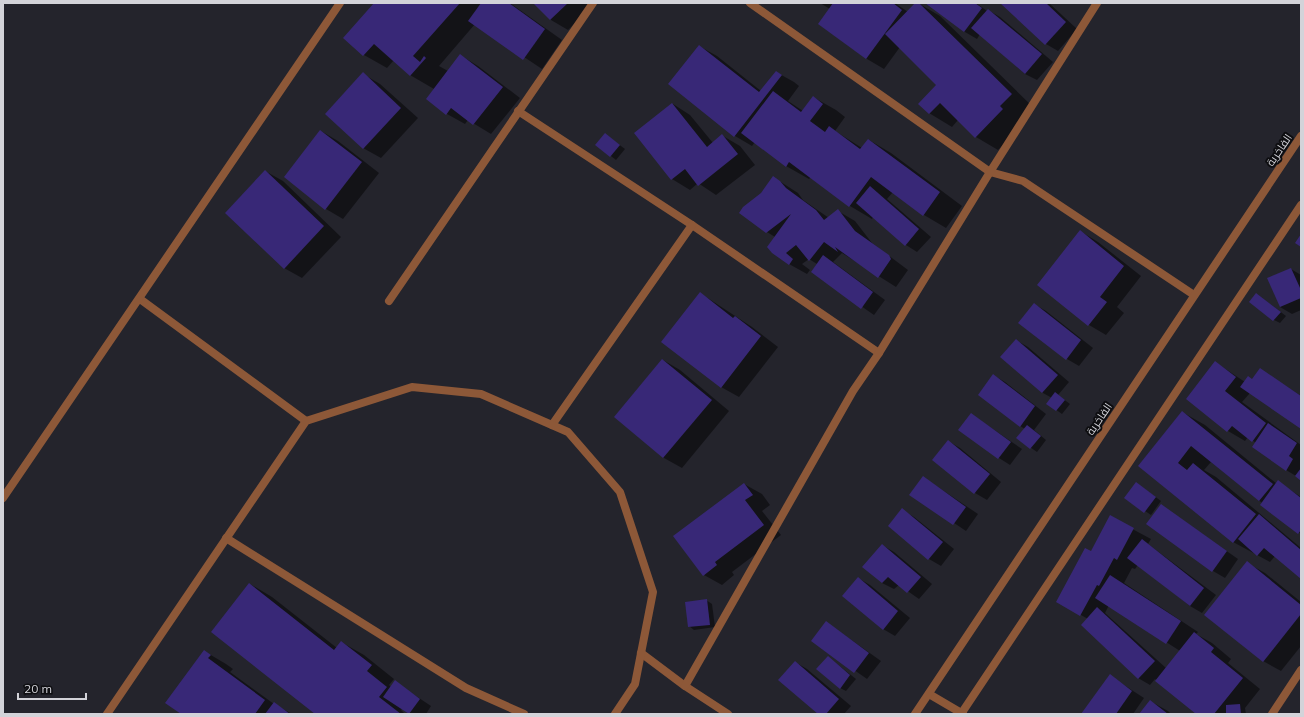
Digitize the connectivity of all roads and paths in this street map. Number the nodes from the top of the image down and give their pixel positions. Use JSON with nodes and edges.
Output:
{"nodes":[{"id":1,"x":340,"y":3,"type":"edge"},
{"id":2,"x":593,"y":3,"type":"edge"},
{"id":3,"x":750,"y":3,"type":"edge"},
{"id":4,"x":1097,"y":3,"type":"edge"},
{"id":5,"x":518,"y":111,"type":"junction"},
{"id":6,"x":1301,"y":136,"type":"edge"},
{"id":7,"x":990,"y":172,"type":"junction"},
{"id":8,"x":1301,"y":205,"type":"edge"},
{"id":9,"x":692,"y":225,"type":"junction"},
{"id":10,"x":1194,"y":295,"type":"junction"},
{"id":11,"x":140,"y":299,"type":"junction"},
{"id":12,"x":389,"y":301,"type":"dead end"},
{"id":13,"x":879,"y":354,"type":"junction"},
{"id":14,"x":306,"y":421,"type":"junction"},
{"id":15,"x":552,"y":425,"type":"junction"},
{"id":16,"x":3,"y":498,"type":"edge"},
{"id":17,"x":226,"y":538,"type":"junction"},
{"id":18,"x":641,"y":653,"type":"junction"},
{"id":19,"x":1301,"y":670,"type":"edge"},
{"id":20,"x":685,"y":686,"type":"junction"},
{"id":21,"x":929,"y":694,"type":"junction"},
{"id":22,"x":111,"y":713,"type":"edge"},
{"id":23,"x":524,"y":714,"type":"edge"},
{"id":24,"x":615,"y":714,"type":"edge"},
{"id":25,"x":728,"y":714,"type":"edge"},
{"id":26,"x":915,"y":714,"type":"edge"},
{"id":27,"x":962,"y":714,"type":"edge"},
{"id":28,"x":1272,"y":714,"type":"edge"}],
"edges":[{"from":1,"to":11,"type":"street"},
{"from":2,"to":5,"type":"street"},
{"from":3,"to":7,"type":"street"},
{"from":4,"to":7,"type":"street"},
{"from":5,"to":9,"type":"street"},
{"from":5,"to":12,"type":"street"},
{"from":6,"to":10,"type":"street","name":"الفاخرية"},
{"from":7,"to":10,"type":"street"},
{"from":7,"to":13,"type":"street"},
{"from":8,"to":27,"type":"street"},
{"from":9,"to":13,"type":"street"},
{"from":9,"to":15,"type":"street"},
{"from":10,"to":21,"type":"street","name":"الفاخرية"},
{"from":11,"to":14,"type":"street"},
{"from":11,"to":16,"type":"street"},
{"from":13,"to":20,"type":"street"},
{"from":14,"to":15,"type":"street"},
{"from":14,"to":17,"type":"street"},
{"from":15,"to":18,"type":"street"},
{"from":17,"to":22,"type":"street"},
{"from":17,"to":23,"type":"street"},
{"from":18,"to":20,"type":"street"},
{"from":18,"to":24,"type":"street"},
{"from":19,"to":28,"type":"street"},
{"from":20,"to":25,"type":"street"},
{"from":21,"to":26,"type":"street","name":"الفاخرية"},
{"from":21,"to":27,"type":"street"}]}
